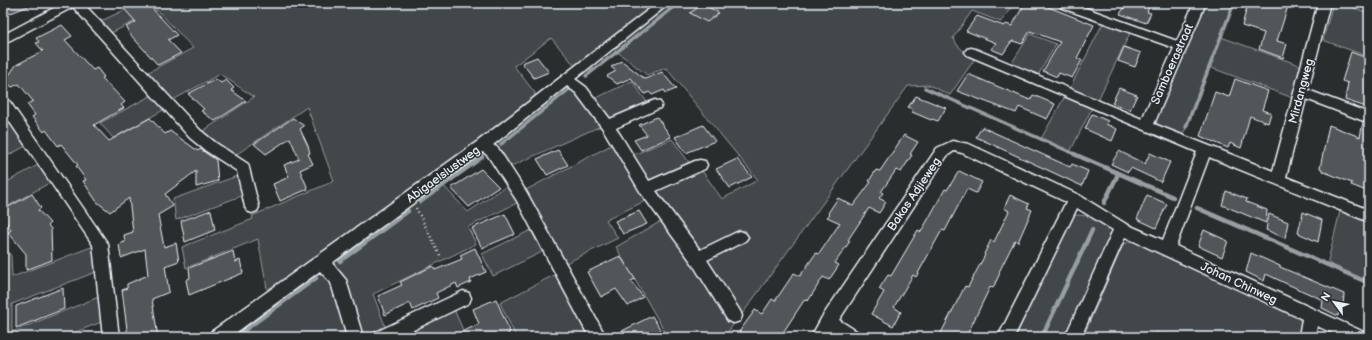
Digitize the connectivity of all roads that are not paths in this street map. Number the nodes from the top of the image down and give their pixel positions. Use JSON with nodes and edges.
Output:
{"nodes":[{"id":1,"x":73,"y":3,"type":"edge"},
{"id":2,"x":664,"y":3,"type":"edge"},
{"id":3,"x":1063,"y":3,"type":"edge"},
{"id":4,"x":1200,"y":3,"type":"edge"},
{"id":5,"x":1324,"y":3,"type":"edge"},
{"id":6,"x":3,"y":40,"type":"edge"},
{"id":7,"x":1180,"y":46,"type":"junction"},
{"id":8,"x":971,"y":52,"type":"dead end"},
{"id":9,"x":567,"y":80,"type":"junction"},
{"id":10,"x":1301,"y":92,"type":"junction"},
{"id":11,"x":3,"y":102,"type":"edge"},
{"id":12,"x":656,"y":105,"type":"dead end"},
{"id":13,"x":1369,"y":118,"type":"edge"},
{"id":14,"x":608,"y":126,"type":"junction"},
{"id":15,"x":1146,"y":126,"type":"junction"},
{"id":16,"x":483,"y":145,"type":"junction"},
{"id":17,"x":1205,"y":150,"type":"junction"},
{"id":18,"x":700,"y":165,"type":"dead end"},
{"id":19,"x":1278,"y":180,"type":"junction"},
{"id":20,"x":646,"y":189,"type":"junction"},
{"id":21,"x":1074,"y":199,"type":"junction"},
{"id":22,"x":252,"y":207,"type":"dead end"},
{"id":23,"x":1369,"y":216,"type":"edge"},
{"id":24,"x":1121,"y":228,"type":"junction"},
{"id":25,"x":740,"y":237,"type":"dead end"},
{"id":26,"x":1166,"y":249,"type":"junction"},
{"id":27,"x":697,"y":258,"type":"junction"},
{"id":28,"x":321,"y":262,"type":"junction"},
{"id":29,"x":463,"y":298,"type":"dead end"},
{"id":30,"x":734,"y":316,"type":"dead end"},
{"id":31,"x":1312,"y":316,"type":"junction"},
{"id":32,"x":828,"y":322,"type":"junction"},
{"id":33,"x":111,"y":337,"type":"edge"},
{"id":34,"x":217,"y":337,"type":"edge"},
{"id":35,"x":355,"y":337,"type":"edge"},
{"id":36,"x":382,"y":337,"type":"edge"},
{"id":37,"x":598,"y":337,"type":"edge"},
{"id":38,"x":818,"y":337,"type":"edge"},
{"id":39,"x":852,"y":337,"type":"edge"},
{"id":40,"x":1006,"y":337,"type":"edge"},
{"id":41,"x":1073,"y":337,"type":"edge"},
{"id":42,"x":1307,"y":337,"type":"edge"},
{"id":43,"x":1358,"y":337,"type":"edge"}],
"edges":[{"from":1,"to":6,"type":"street"},
{"from":1,"to":22,"type":"street"},
{"from":2,"to":9,"type":"street","name":"Abigaelslustweg"},
{"from":3,"to":7,"type":"street"},
{"from":4,"to":7,"type":"street","name":"Samboerastraat"},
{"from":5,"to":10,"type":"street","name":"Mirdangweg"},
{"from":7,"to":15,"type":"street","name":"Samboerastraat"},
{"from":8,"to":15,"type":"street"},
{"from":9,"to":14,"type":"street"},
{"from":9,"to":16,"type":"street","name":"Abigaelslustweg"},
{"from":10,"to":13,"type":"street"},
{"from":10,"to":19,"type":"street","name":"Mirdangweg"},
{"from":11,"to":33,"type":"street"},
{"from":12,"to":14,"type":"street"},
{"from":14,"to":20,"type":"street"},
{"from":15,"to":17,"type":"street"},
{"from":16,"to":28,"type":"street","name":"Abigaelslustweg"},
{"from":16,"to":37,"type":"street"},
{"from":17,"to":19,"type":"street"},
{"from":17,"to":26,"type":"street"},
{"from":18,"to":20,"type":"street"},
{"from":19,"to":23,"type":"street"},
{"from":20,"to":27,"type":"street"},
{"from":21,"to":24,"type":"street","name":"Johan Chinweg"},
{"from":21,"to":32,"type":"street","name":"Bakas Adjieweg"},
{"from":21,"to":40,"type":"street"},
{"from":24,"to":26,"type":"street","name":"Johan Chinweg"},
{"from":24,"to":41,"type":"street"},
{"from":25,"to":27,"type":"street"},
{"from":26,"to":31,"type":"street","name":"Johan Chinweg"},
{"from":27,"to":30,"type":"street"},
{"from":28,"to":34,"type":"street","name":"Abigaelslustweg"},
{"from":28,"to":35,"type":"street"},
{"from":29,"to":36,"type":"street"},
{"from":31,"to":42,"type":"street"},
{"from":31,"to":43,"type":"street","name":"Johan Chinweg"},
{"from":32,"to":38,"type":"street","name":"Bakas Adjieweg"},
{"from":32,"to":39,"type":"street"}]}
